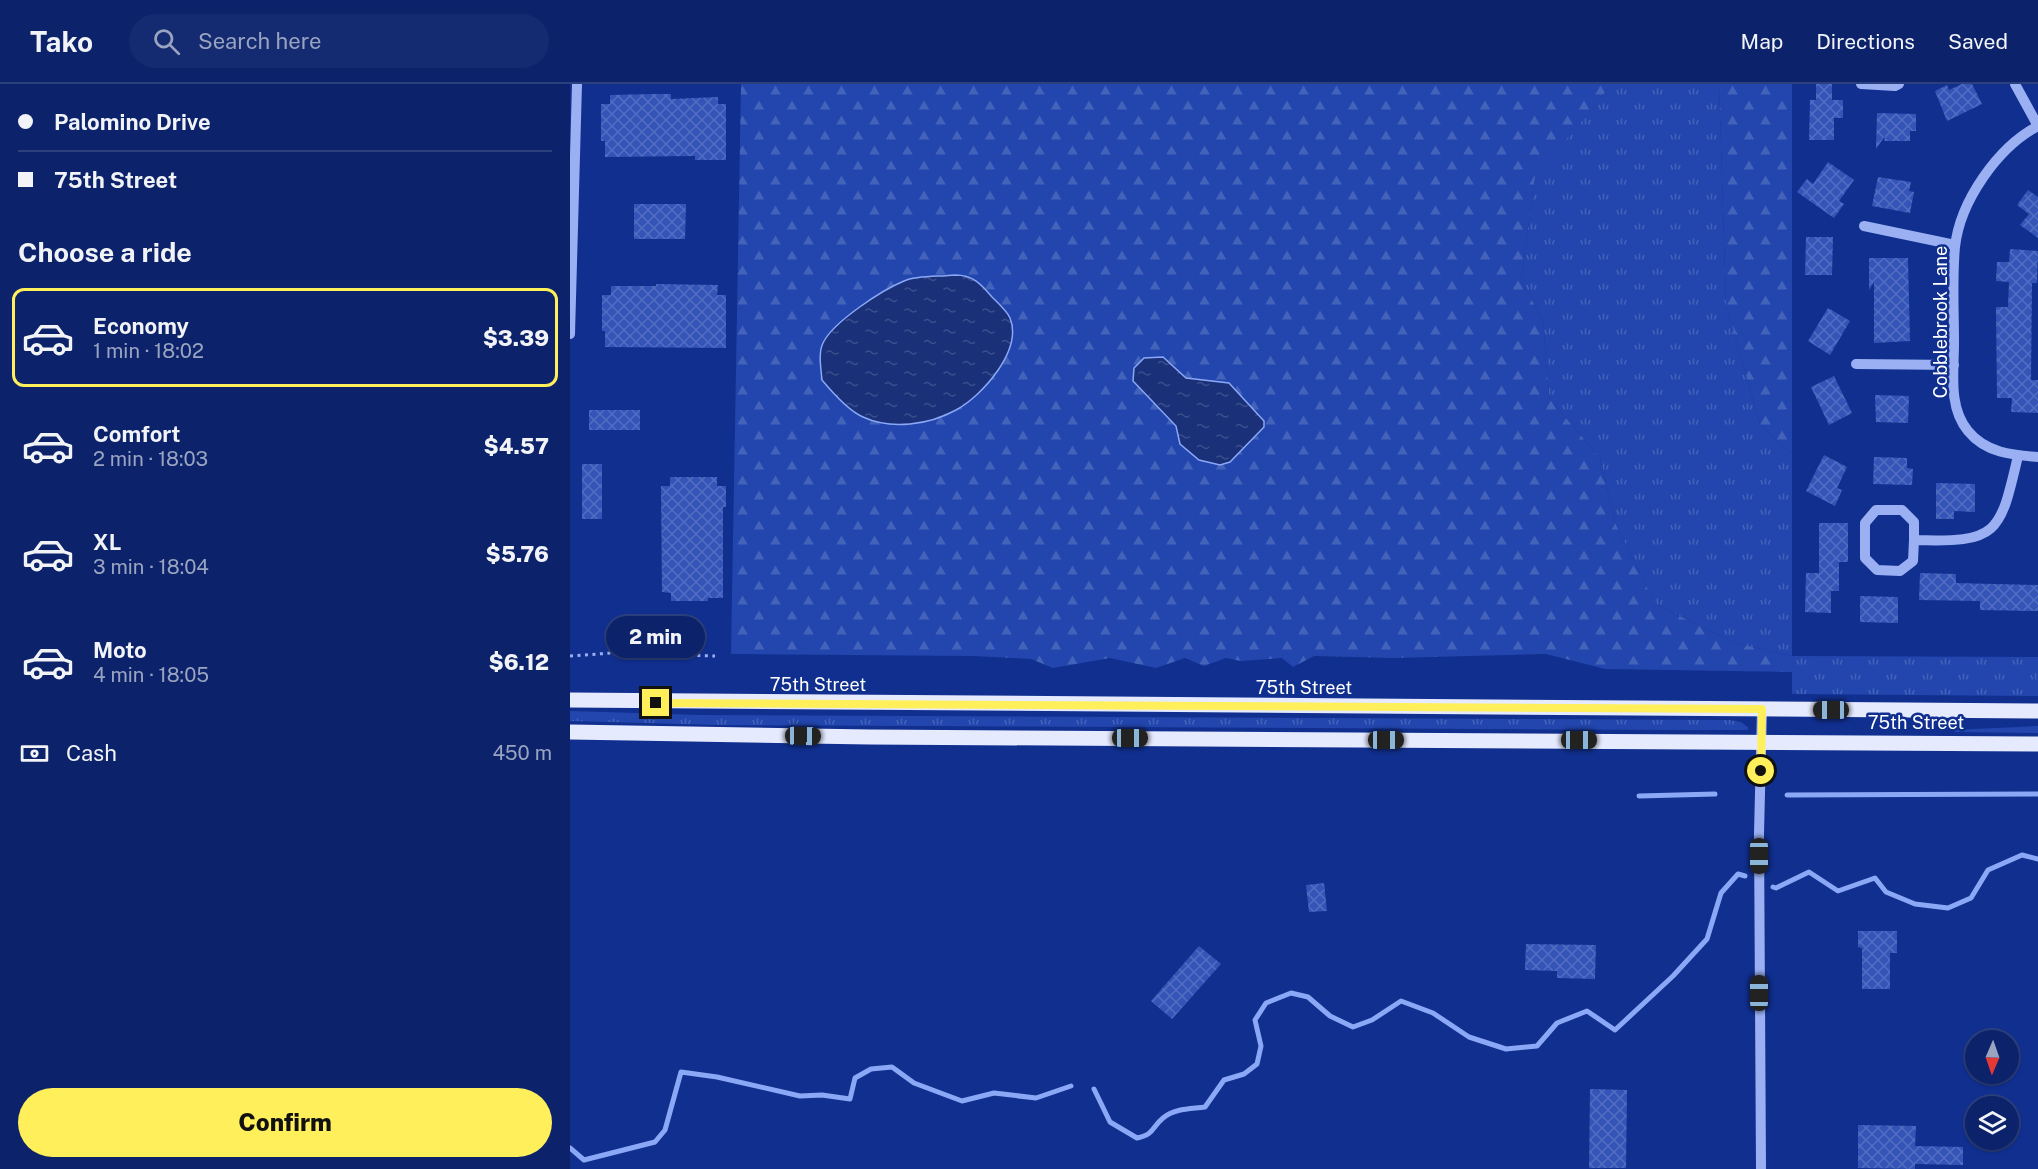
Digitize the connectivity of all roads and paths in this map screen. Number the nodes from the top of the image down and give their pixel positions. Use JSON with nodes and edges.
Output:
{"nodes":[{"id":1,"x":577,"y":84,"type":"edge"},
{"id":2,"x":1861,"y":84,"type":"edge"},
{"id":3,"x":1899,"y":84,"type":"edge"},
{"id":4,"x":2015,"y":84,"type":"edge"},
{"id":5,"x":2038,"y":126,"type":"edge"},
{"id":6,"x":1864,"y":226,"type":"dead end"},
{"id":7,"x":1955,"y":245,"type":"junction"},
{"id":8,"x":570,"y":334,"type":"edge"},
{"id":9,"x":1856,"y":364,"type":"dead end"},
{"id":10,"x":1954,"y":365,"type":"junction"},
{"id":11,"x":2018,"y":456,"type":"junction"},
{"id":12,"x":2038,"y":457,"type":"edge"},
{"id":13,"x":1914,"y":540,"type":"junction"},
{"id":14,"x":570,"y":656,"type":"edge"},
{"id":15,"x":715,"y":656,"type":"dead end"},
{"id":16,"x":570,"y":700,"type":"edge"},
{"id":17,"x":1762,"y":709,"type":"junction"},
{"id":18,"x":2038,"y":711,"type":"edge"},
{"id":19,"x":570,"y":732,"type":"edge"},
{"id":20,"x":1762,"y":734,"type":"junction"},
{"id":21,"x":2038,"y":744,"type":"edge"},
{"id":22,"x":1761,"y":1169,"type":"edge"}],
"edges":[{"from":1,"to":8,"type":"street"},
{"from":2,"to":3,"type":"street"},
{"from":4,"to":5,"type":"street"},
{"from":5,"to":7,"type":"street","name":"Cobblebrook Lane"},
{"from":6,"to":7,"type":"street"},
{"from":7,"to":10,"type":"street","name":"Cobblebrook Lane"},
{"from":9,"to":10,"type":"street"},
{"from":10,"to":11,"type":"street","name":"Cobblebrook Lane"},
{"from":11,"to":12,"type":"street","name":"Cobblebrook Lane"},
{"from":11,"to":13,"type":"street"},
{"from":13,"to":13,"type":"street"},
{"from":14,"to":15,"type":"path"},
{"from":16,"to":17,"type":"main road","name":"75th Street"},
{"from":17,"to":18,"type":"main road","name":"75th Street"},
{"from":17,"to":20,"type":"street"},
{"from":19,"to":20,"type":"main road","name":"75th Street"},
{"from":20,"to":21,"type":"main road","name":"75th Street"},
{"from":20,"to":22,"type":"street"}]}
